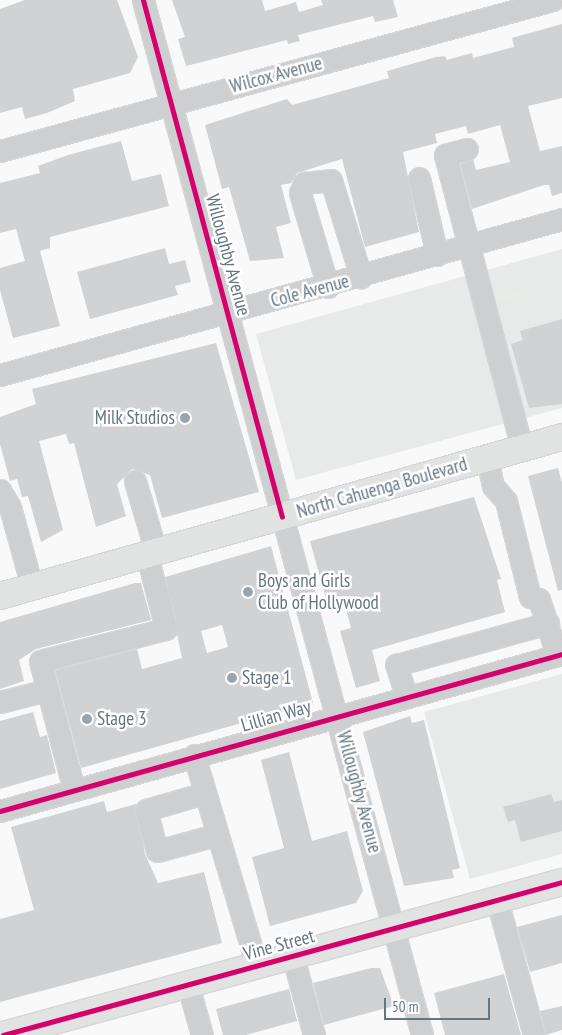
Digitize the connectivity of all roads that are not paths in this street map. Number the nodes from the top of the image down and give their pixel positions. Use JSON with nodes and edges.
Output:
{"nodes":[{"id":1,"x":143,"y":0,"type":"edge"},
{"id":2,"x":553,"y":0,"type":"edge"},
{"id":3,"x":506,"y":6,"type":"edge"},
{"id":4,"x":171,"y":104,"type":"junction"},
{"id":5,"x":467,"y":149,"type":"dead end"},
{"id":6,"x":0,"y":151,"type":"edge"},
{"id":7,"x":419,"y":178,"type":"dead end"},
{"id":8,"x":562,"y":220,"type":"edge"},
{"id":9,"x":455,"y":250,"type":"junction"},
{"id":10,"x":361,"y":277,"type":"junction"},
{"id":11,"x":328,"y":287,"type":"junction"},
{"id":12,"x":228,"y":313,"type":"junction"},
{"id":13,"x":0,"y":374,"type":"edge"},
{"id":14,"x":562,"y":437,"type":"edge"},
{"id":15,"x":507,"y":453,"type":"junction"},
{"id":16,"x":135,"y":481,"type":"dead end"},
{"id":17,"x":0,"y":490,"type":"edge"},
{"id":18,"x":282,"y":517,"type":"junction"},
{"id":19,"x":151,"y":554,"type":"junction"},
{"id":20,"x":32,"y":587,"type":"junction"},
{"id":21,"x":0,"y":596,"type":"edge"},
{"id":22,"x":548,"y":623,"type":"junction"},
{"id":23,"x":560,"y":654,"type":"edge"},
{"id":24,"x":48,"y":690,"type":"junction"},
{"id":25,"x":406,"y":695,"type":"junction"},
{"id":26,"x":0,"y":702,"type":"edge"},
{"id":27,"x":338,"y":713,"type":"junction"},
{"id":28,"x":194,"y":755,"type":"junction"},
{"id":29,"x":74,"y":790,"type":"junction"},
{"id":30,"x":205,"y":793,"type":"junction"},
{"id":31,"x":0,"y":811,"type":"edge"},
{"id":32,"x":216,"y":834,"type":"junction"},
{"id":33,"x":562,"y":882,"type":"edge"},
{"id":34,"x":497,"y":900,"type":"junction"},
{"id":35,"x":395,"y":929,"type":"junction"},
{"id":36,"x":293,"y":956,"type":"junction"},
{"id":37,"x":257,"y":966,"type":"junction"},
{"id":38,"x":188,"y":985,"type":"junction"},
{"id":39,"x":3,"y":1035,"type":"edge"},
{"id":40,"x":202,"y":1035,"type":"edge"},
{"id":41,"x":314,"y":1035,"type":"edge"},
{"id":42,"x":422,"y":1035,"type":"edge"},
{"id":43,"x":534,"y":1035,"type":"edge"}],
"edges":[{"from":1,"to":4,"type":"street","name":"Willoughby Avenue"},
{"from":2,"to":3,"type":"street","name":"Wilcox Avenue"},
{"from":3,"to":4,"type":"street","name":"Wilcox Avenue"},
{"from":4,"to":6,"type":"street","name":"Wilcox Avenue"},
{"from":4,"to":12,"type":"street","name":"Willoughby Avenue"},
{"from":5,"to":9,"type":"street"},
{"from":7,"to":9,"type":"street"},
{"from":8,"to":9,"type":"street","name":"Cole Avenue"},
{"from":9,"to":10,"type":"street","name":"Cole Avenue"},
{"from":9,"to":15,"type":"street"},
{"from":10,"to":11,"type":"street","name":"Cole Avenue"},
{"from":10,"to":11,"type":"street"},
{"from":11,"to":12,"type":"street","name":"Cole Avenue"},
{"from":12,"to":13,"type":"street","name":"Cole Avenue"},
{"from":12,"to":18,"type":"street","name":"Willoughby Avenue"},
{"from":14,"to":15,"type":"main road","name":"North Cahuenga Boulevard"},
{"from":15,"to":18,"type":"main road","name":"North Cahuenga Boulevard"},
{"from":15,"to":22,"type":"street"},
{"from":16,"to":19,"type":"street"},
{"from":17,"to":20,"type":"street"},
{"from":18,"to":19,"type":"main road","name":"North Cahuenga Boulevard"},
{"from":18,"to":27,"type":"street","name":"Willoughby Avenue"},
{"from":19,"to":20,"type":"main road","name":"North Cahuenga Boulevard"},
{"from":19,"to":24,"type":"street"},
{"from":20,"to":21,"type":"main road","name":"North Cahuenga Boulevard"},
{"from":22,"to":23,"type":"street"},
{"from":22,"to":25,"type":"street"},
{"from":23,"to":25,"type":"street","name":"Lillian Way"},
{"from":24,"to":26,"type":"street"},
{"from":24,"to":29,"type":"street"},
{"from":25,"to":27,"type":"street","name":"Lillian Way"},
{"from":27,"to":28,"type":"street","name":"Lillian Way"},
{"from":27,"to":35,"type":"street","name":"Willoughby Avenue"},
{"from":28,"to":29,"type":"street","name":"Lillian Way"},
{"from":28,"to":30,"type":"street"},
{"from":29,"to":31,"type":"street","name":"Lillian Way"},
{"from":30,"to":32,"type":"street"},
{"from":30,"to":32,"type":"street"},
{"from":32,"to":37,"type":"street"},
{"from":33,"to":34,"type":"main road","name":"Vine Street"},
{"from":34,"to":35,"type":"main road","name":"Vine Street"},
{"from":34,"to":43,"type":"street"},
{"from":35,"to":36,"type":"main road","name":"Vine Street"},
{"from":35,"to":42,"type":"street","name":"Willoughby Avenue"},
{"from":36,"to":37,"type":"main road","name":"Vine Street"},
{"from":36,"to":41,"type":"street"},
{"from":37,"to":38,"type":"main road","name":"Vine Street"},
{"from":38,"to":39,"type":"main road","name":"Vine Street"},
{"from":38,"to":40,"type":"street"}]}
